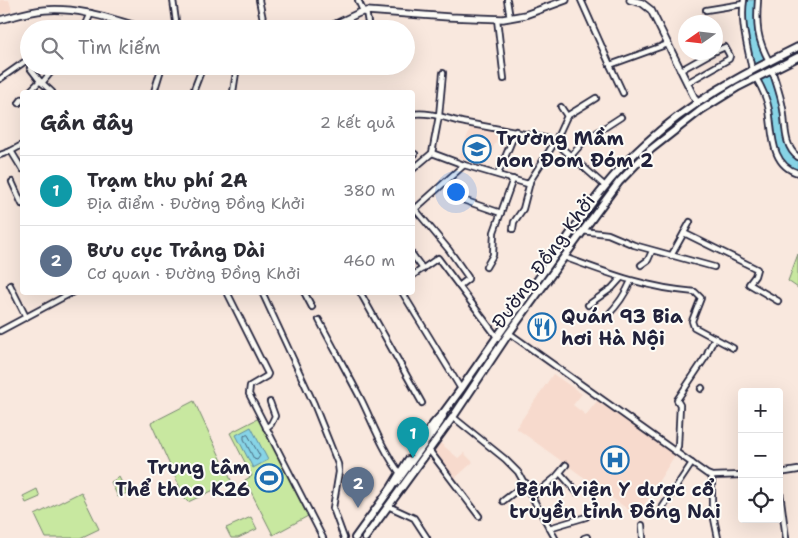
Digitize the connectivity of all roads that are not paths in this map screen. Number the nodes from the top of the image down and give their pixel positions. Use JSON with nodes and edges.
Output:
{"nodes":[{"id":1,"x":173,"y":0,"type":"edge"},
{"id":2,"x":259,"y":0,"type":"edge"},
{"id":3,"x":358,"y":0,"type":"edge"},
{"id":4,"x":507,"y":0,"type":"edge"},
{"id":5,"x":566,"y":0,"type":"edge"},
{"id":6,"x":581,"y":0,"type":"edge"},
{"id":7,"x":630,"y":0,"type":"edge"},
{"id":8,"x":758,"y":0,"type":"edge"},
{"id":9,"x":743,"y":2,"type":"edge"},
{"id":10,"x":706,"y":10,"type":"dead end"},
{"id":11,"x":364,"y":11,"type":"junction"},
{"id":12,"x":91,"y":13,"type":"junction"},
{"id":13,"x":510,"y":18,"type":"junction"},
{"id":14,"x":497,"y":19,"type":"junction"},
{"id":15,"x":0,"y":20,"type":"edge"},
{"id":16,"x":88,"y":20,"type":"edge"},
{"id":17,"x":116,"y":20,"type":"edge"},
{"id":18,"x":176,"y":20,"type":"edge"},
{"id":19,"x":263,"y":20,"type":"edge"},
{"id":20,"x":344,"y":20,"type":"edge"},
{"id":21,"x":366,"y":20,"type":"edge"},
{"id":22,"x":668,"y":44,"type":"junction"},
{"id":23,"x":798,"y":47,"type":"edge"},
{"id":24,"x":723,"y":48,"type":"edge"},
{"id":25,"x":798,"y":57,"type":"edge"},
{"id":26,"x":699,"y":60,"type":"edge"},
{"id":27,"x":769,"y":62,"type":"junction"},
{"id":28,"x":20,"y":65,"type":"edge"},
{"id":29,"x":610,"y":66,"type":"junction"},
{"id":30,"x":681,"y":70,"type":"junction"},
{"id":31,"x":753,"y":70,"type":"junction"},
{"id":32,"x":772,"y":70,"type":"junction"},
{"id":33,"x":443,"y":73,"type":"dead end"},
{"id":34,"x":36,"y":75,"type":"edge"},
{"id":35,"x":48,"y":75,"type":"edge"},
{"id":36,"x":159,"y":75,"type":"edge"},
{"id":37,"x":200,"y":75,"type":"edge"},
{"id":38,"x":236,"y":75,"type":"edge"},
{"id":39,"x":756,"y":77,"type":"junction"},
{"id":40,"x":0,"y":79,"type":"edge"},
{"id":41,"x":504,"y":79,"type":"dead end"},
{"id":42,"x":41,"y":82,"type":"junction"},
{"id":43,"x":687,"y":83,"type":"junction"},
{"id":44,"x":31,"y":90,"type":"edge"},
{"id":45,"x":50,"y":90,"type":"edge"},
{"id":46,"x":155,"y":90,"type":"edge"},
{"id":47,"x":194,"y":90,"type":"edge"},
{"id":48,"x":233,"y":90,"type":"edge"},
{"id":49,"x":623,"y":93,"type":"dead end"},
{"id":50,"x":596,"y":98,"type":"dead end"},
{"id":51,"x":697,"y":103,"type":"junction"},
{"id":52,"x":561,"y":107,"type":"dead end"},
{"id":53,"x":701,"y":110,"type":"junction"},
{"id":54,"x":415,"y":114,"type":"edge"},
{"id":55,"x":439,"y":116,"type":"junction"},
{"id":56,"x":567,"y":116,"type":"junction"},
{"id":57,"x":621,"y":117,"type":"dead end"},
{"id":58,"x":516,"y":132,"type":"junction"},
{"id":59,"x":555,"y":142,"type":"junction"},
{"id":60,"x":20,"y":146,"type":"edge"},
{"id":61,"x":11,"y":151,"type":"junction"},
{"id":62,"x":432,"y":153,"type":"junction"},
{"id":63,"x":0,"y":155,"type":"edge"},
{"id":64,"x":571,"y":156,"type":"junction"},
{"id":65,"x":798,"y":157,"type":"edge"},
{"id":66,"x":464,"y":165,"type":"junction"},
{"id":67,"x":20,"y":166,"type":"edge"},
{"id":68,"x":415,"y":167,"type":"edge"},
{"id":69,"x":798,"y":173,"type":"edge"},
{"id":70,"x":498,"y":174,"type":"junction"},
{"id":71,"x":513,"y":179,"type":"junction"},
{"id":72,"x":12,"y":182,"type":"dead end"},
{"id":73,"x":530,"y":182,"type":"junction"},
{"id":74,"x":605,"y":186,"type":"junction"},
{"id":75,"x":20,"y":200,"type":"edge"},
{"id":76,"x":463,"y":200,"type":"dead end"},
{"id":77,"x":415,"y":207,"type":"edge"},
{"id":78,"x":415,"y":211,"type":"edge"},
{"id":79,"x":501,"y":213,"type":"junction"},
{"id":80,"x":690,"y":222,"type":"dead end"},
{"id":81,"x":513,"y":229,"type":"dead end"},
{"id":82,"x":582,"y":231,"type":"junction"},
{"id":83,"x":684,"y":233,"type":"junction"},
{"id":84,"x":652,"y":251,"type":"junction"},
{"id":85,"x":671,"y":256,"type":"junction"},
{"id":86,"x":564,"y":257,"type":"junction"},
{"id":87,"x":415,"y":258,"type":"edge"},
{"id":88,"x":641,"y":266,"type":"dead end"},
{"id":89,"x":486,"y":267,"type":"dead end"},
{"id":90,"x":714,"y":267,"type":"dead end"},
{"id":91,"x":423,"y":269,"type":"junction"},
{"id":92,"x":415,"y":274,"type":"edge"},
{"id":93,"x":621,"y":278,"type":"junction"},
{"id":94,"x":630,"y":281,"type":"junction"},
{"id":95,"x":10,"y":285,"type":"dead end"},
{"id":96,"x":459,"y":286,"type":"junction"},
{"id":97,"x":67,"y":295,"type":"edge"},
{"id":98,"x":228,"y":295,"type":"edge"},
{"id":99,"x":265,"y":295,"type":"edge"},
{"id":100,"x":306,"y":295,"type":"edge"},
{"id":101,"x":362,"y":295,"type":"edge"},
{"id":102,"x":404,"y":295,"type":"edge"},
{"id":103,"x":778,"y":301,"type":"dead end"},
{"id":104,"x":588,"y":305,"type":"dead end"},
{"id":105,"x":312,"y":306,"type":"dead end"},
{"id":106,"x":607,"y":316,"type":"dead end"},
{"id":107,"x":26,"y":317,"type":"junction"},
{"id":108,"x":319,"y":320,"type":"dead end"},
{"id":109,"x":503,"y":328,"type":"junction"},
{"id":110,"x":0,"y":331,"type":"edge"},
{"id":111,"x":509,"y":333,"type":"junction"},
{"id":112,"x":497,"y":337,"type":"junction"},
{"id":113,"x":715,"y":338,"type":"junction"},
{"id":114,"x":733,"y":348,"type":"dead end"},
{"id":115,"x":461,"y":389,"type":"junction"},
{"id":116,"x":270,"y":402,"type":"dead end"},
{"id":117,"x":422,"y":403,"type":"dead end"},
{"id":118,"x":444,"y":412,"type":"junction"},
{"id":119,"x":453,"y":417,"type":"junction"},
{"id":120,"x":266,"y":428,"type":"junction"},
{"id":121,"x":429,"y":450,"type":"junction"},
{"id":122,"x":676,"y":451,"type":"junction"},
{"id":123,"x":692,"y":463,"type":"junction"},
{"id":124,"x":566,"y":465,"type":"dead end"},
{"id":125,"x":798,"y":470,"type":"edge"},
{"id":126,"x":399,"y":472,"type":"junction"},
{"id":127,"x":560,"y":472,"type":"junction"},
{"id":128,"x":783,"y":472,"type":"edge"},
{"id":129,"x":738,"y":475,"type":"edge"},
{"id":130,"x":712,"y":476,"type":"junction"},
{"id":131,"x":526,"y":483,"type":"junction"},
{"id":132,"x":391,"y":488,"type":"junction"},
{"id":133,"x":576,"y":492,"type":"dead end"},
{"id":134,"x":532,"y":497,"type":"junction"},
{"id":135,"x":503,"y":501,"type":"dead end"},
{"id":136,"x":388,"y":506,"type":"junction"},
{"id":137,"x":660,"y":511,"type":"dead end"},
{"id":138,"x":783,"y":515,"type":"edge"},
{"id":139,"x":479,"y":516,"type":"dead end"},
{"id":140,"x":586,"y":517,"type":"dead end"},
{"id":141,"x":642,"y":525,"type":"dead end"},
{"id":142,"x":549,"y":528,"type":"junction"},
{"id":143,"x":323,"y":538,"type":"edge"},
{"id":144,"x":344,"y":538,"type":"edge"},
{"id":145,"x":355,"y":538,"type":"edge"},
{"id":146,"x":365,"y":538,"type":"edge"},
{"id":147,"x":427,"y":538,"type":"edge"},
{"id":148,"x":555,"y":538,"type":"edge"},
{"id":149,"x":643,"y":538,"type":"edge"},
{"id":150,"x":718,"y":538,"type":"edge"},
{"id":151,"x":786,"y":538,"type":"edge"}],
"edges":[{"from":1,"to":18,"type":"street"},
{"from":2,"to":19,"type":"street"},
{"from":3,"to":11,"type":"street"},
{"from":4,"to":13,"type":"street"},
{"from":5,"to":13,"type":"street"},
{"from":6,"to":29,"type":"street"},
{"from":7,"to":22,"type":"street"},
{"from":8,"to":27,"type":"street"},
{"from":9,"to":10,"type":"street"},
{"from":9,"to":31,"type":"street"},
{"from":11,"to":14,"type":"street"},
{"from":11,"to":20,"type":"street"},
{"from":11,"to":21,"type":"street"},
{"from":12,"to":15,"type":"street"},
{"from":12,"to":16,"type":"street"},
{"from":12,"to":17,"type":"street"},
{"from":13,"to":14,"type":"street"},
{"from":14,"to":41,"type":"street"},
{"from":22,"to":29,"type":"street"},
{"from":22,"to":30,"type":"street"},
{"from":23,"to":27,"type":"main road","name":"Đường Đồng Khởi"},
{"from":24,"to":43,"type":"street"},
{"from":25,"to":32,"type":"main road","name":"Đường Đồng Khởi"},
{"from":26,"to":30,"type":"street"},
{"from":27,"to":31,"type":"main road","name":"Đường Đồng Khởi"},
{"from":28,"to":40,"type":"street"},
{"from":29,"to":49,"type":"street"},
{"from":30,"to":43,"type":"street"},
{"from":31,"to":51,"type":"main road","name":"Đường Đồng Khởi"},
{"from":32,"to":39,"type":"main road","name":"Đường Đồng Khởi"},
{"from":32,"to":65,"type":"street"},
{"from":33,"to":55,"type":"street"},
{"from":34,"to":42,"type":"street"},
{"from":35,"to":42,"type":"street"},
{"from":36,"to":46,"type":"street"},
{"from":37,"to":47,"type":"street"},
{"from":38,"to":48,"type":"street"},
{"from":39,"to":53,"type":"main road","name":"Đường Đồng Khởi"},
{"from":39,"to":69,"type":"street"},
{"from":42,"to":44,"type":"street"},
{"from":42,"to":45,"type":"street"},
{"from":43,"to":51,"type":"street"},
{"from":50,"to":56,"type":"street"},
{"from":51,"to":53,"type":"main road"},
{"from":51,"to":74,"type":"main road","name":"Đường Đồng Khởi"},
{"from":52,"to":56,"type":"street"},
{"from":53,"to":82,"type":"main road","name":"Đường Đồng Khởi"},
{"from":54,"to":55,"type":"street"},
{"from":55,"to":58,"type":"street"},
{"from":55,"to":62,"type":"street"},
{"from":56,"to":59,"type":"street"},
{"from":57,"to":64,"type":"street"},
{"from":58,"to":59,"type":"street"},
{"from":58,"to":70,"type":"street"},
{"from":59,"to":64,"type":"street"},
{"from":59,"to":73,"type":"street"},
{"from":60,"to":61,"type":"street"},
{"from":61,"to":63,"type":"street"},
{"from":61,"to":67,"type":"street"},
{"from":62,"to":66,"type":"street"},
{"from":62,"to":68,"type":"street"},
{"from":64,"to":74,"type":"street"},
{"from":66,"to":70,"type":"street"},
{"from":66,"to":77,"type":"street"},
{"from":70,"to":71,"type":"street"},
{"from":71,"to":73,"type":"street"},
{"from":71,"to":79,"type":"street"},
{"from":72,"to":75,"type":"street"},
{"from":73,"to":81,"type":"street"},
{"from":74,"to":109,"type":"main road","name":"Đường Đồng Khởi"},
{"from":76,"to":79,"type":"street"},
{"from":78,"to":96,"type":"street"},
{"from":79,"to":89,"type":"street"},
{"from":80,"to":83,"type":"street"},
{"from":82,"to":84,"type":"street"},
{"from":82,"to":86,"type":"main road","name":"Đường Đồng Khởi"},
{"from":83,"to":85,"type":"street"},
{"from":83,"to":103,"type":"street"},
{"from":84,"to":85,"type":"street"},
{"from":84,"to":88,"type":"street"},
{"from":85,"to":90,"type":"street"},
{"from":86,"to":93,"type":"street"},
{"from":86,"to":111,"type":"main road","name":"Đường Đồng Khởi"},
{"from":87,"to":91,"type":"street"},
{"from":91,"to":92,"type":"street"},
{"from":91,"to":96,"type":"street"},
{"from":93,"to":94,"type":"street"},
{"from":93,"to":104,"type":"street"},
{"from":94,"to":106,"type":"street"},
{"from":94,"to":113,"type":"street"},
{"from":95,"to":107,"type":"street"},
{"from":96,"to":112,"type":"street"},
{"from":97,"to":107,"type":"street"},
{"from":98,"to":120,"type":"street"},
{"from":99,"to":144,"type":"street"},
{"from":100,"to":105,"type":"street"},
{"from":101,"to":117,"type":"street"},
{"from":102,"to":115,"type":"street"},
{"from":107,"to":110,"type":"street"},
{"from":108,"to":126,"type":"street"},
{"from":109,"to":111,"type":"main road"},
{"from":109,"to":112,"type":"main road","name":"Đường Đồng Khởi"},
{"from":111,"to":119,"type":"main road","name":"Đường Đồng Khởi"},
{"from":111,"to":122,"type":"street"},
{"from":112,"to":115,"type":"main road","name":"Đường Đồng Khởi"},
{"from":113,"to":114,"type":"street"},
{"from":113,"to":122,"type":"street"},
{"from":115,"to":118,"type":"main road","name":"Đường Đồng Khởi"},
{"from":116,"to":120,"type":"street"},
{"from":118,"to":126,"type":"main road","name":"Đường Đồng Khởi"},
{"from":118,"to":132,"type":"main road","name":"Đường Đồng Khởi"},
{"from":119,"to":121,"type":"main road","name":"Đường Đồng Khởi"},
{"from":119,"to":131,"type":"street"},
{"from":120,"to":143,"type":"street"},
{"from":121,"to":136,"type":"main road","name":"Đường Đồng Khởi"},
{"from":121,"to":139,"type":"street"},
{"from":122,"to":123,"type":"street"},
{"from":123,"to":130,"type":"street"},
{"from":123,"to":137,"type":"street"},
{"from":124,"to":127,"type":"street"},
{"from":125,"to":128,"type":"street"},
{"from":126,"to":132,"type":"main road","name":"Đường Đồng Khởi"},
{"from":127,"to":133,"type":"street"},
{"from":127,"to":134,"type":"street"},
{"from":129,"to":130,"type":"street"},
{"from":130,"to":150,"type":"street"},
{"from":131,"to":134,"type":"street"},
{"from":131,"to":135,"type":"street"},
{"from":132,"to":145,"type":"main road","name":"Đường Đồng Khởi"},
{"from":134,"to":142,"type":"street"},
{"from":136,"to":146,"type":"main road","name":"Đường Đồng Khởi"},
{"from":136,"to":147,"type":"street"},
{"from":138,"to":151,"type":"street"},
{"from":140,"to":142,"type":"street"},
{"from":141,"to":149,"type":"street"},
{"from":142,"to":148,"type":"street"}]}
